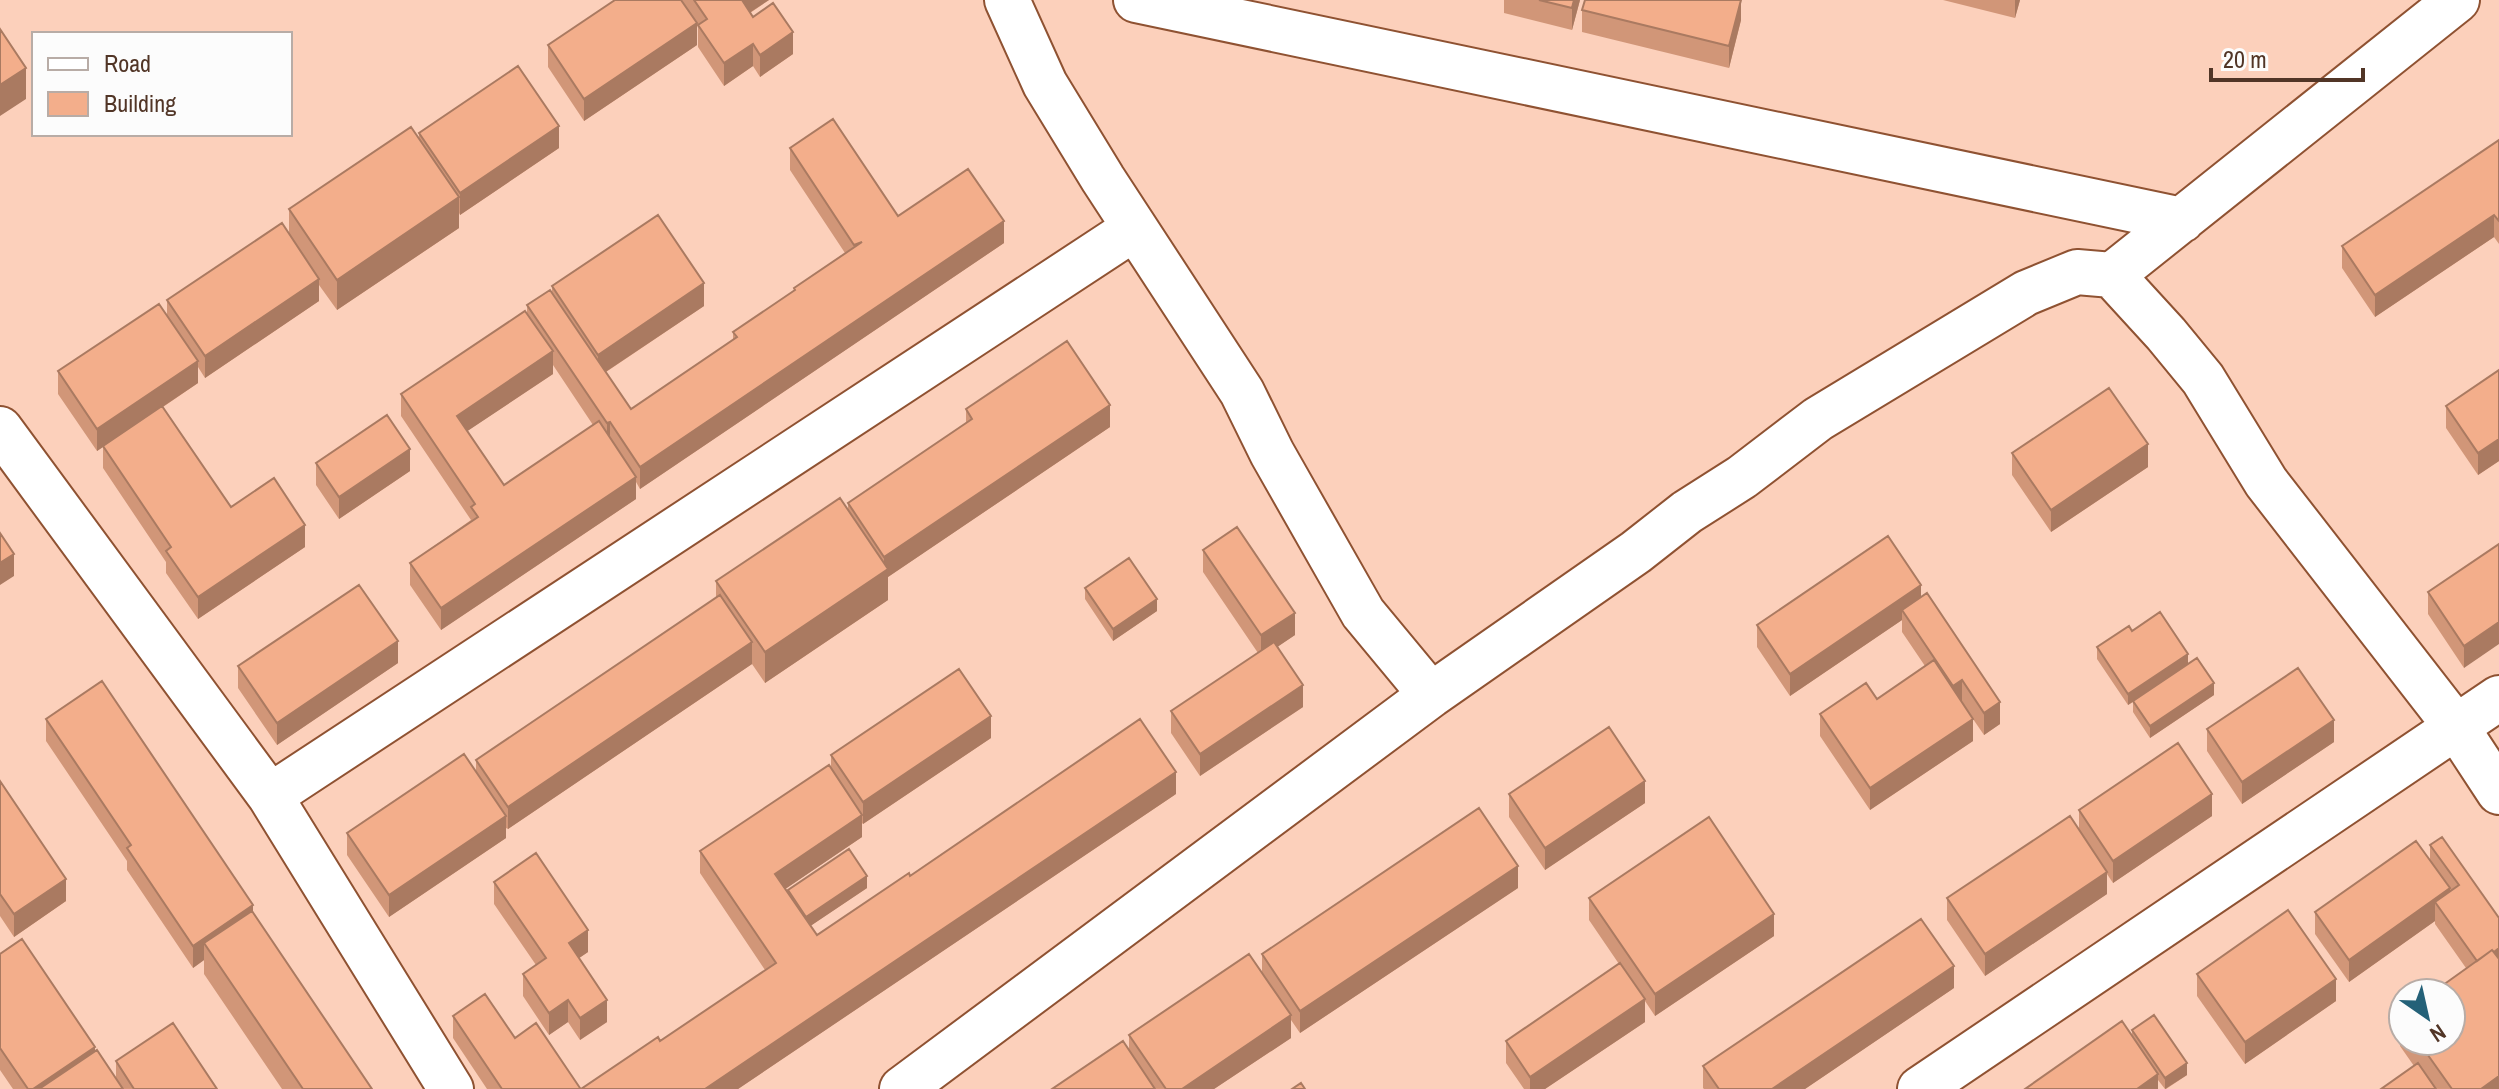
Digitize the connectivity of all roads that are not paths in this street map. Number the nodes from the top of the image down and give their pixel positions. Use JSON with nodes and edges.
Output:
{"nodes":[{"id":1,"x":1007,"y":0,"type":"edge"},
{"id":2,"x":1136,"y":0,"type":"edge"},
{"id":3,"x":2457,"y":0,"type":"edge"},
{"id":4,"x":2182,"y":220,"type":"junction"},
{"id":5,"x":1135,"y":228,"type":"junction"},
{"id":6,"x":2112,"y":275,"type":"junction"},
{"id":7,"x":0,"y":429,"type":"edge"},
{"id":8,"x":1431,"y":695,"type":"junction"},
{"id":9,"x":2499,"y":698,"type":"edge"},
{"id":10,"x":2457,"y":728,"type":"junction"},
{"id":11,"x":2499,"y":792,"type":"edge"},
{"id":12,"x":270,"y":796,"type":"junction"},
{"id":13,"x":912,"y":1086,"type":"edge"},
{"id":14,"x":451,"y":1089,"type":"edge"},
{"id":15,"x":1920,"y":1089,"type":"edge"}],
"edges":[{"from":1,"to":5,"type":"street"},
{"from":2,"to":4,"type":"street"},
{"from":3,"to":4,"type":"street"},
{"from":4,"to":6,"type":"street"},
{"from":5,"to":8,"type":"street"},
{"from":5,"to":12,"type":"street"},
{"from":6,"to":8,"type":"street"},
{"from":6,"to":10,"type":"street"},
{"from":7,"to":12,"type":"street"},
{"from":8,"to":13,"type":"street"},
{"from":9,"to":10,"type":"street"},
{"from":10,"to":11,"type":"street"},
{"from":10,"to":15,"type":"street"},
{"from":12,"to":14,"type":"street"}]}
